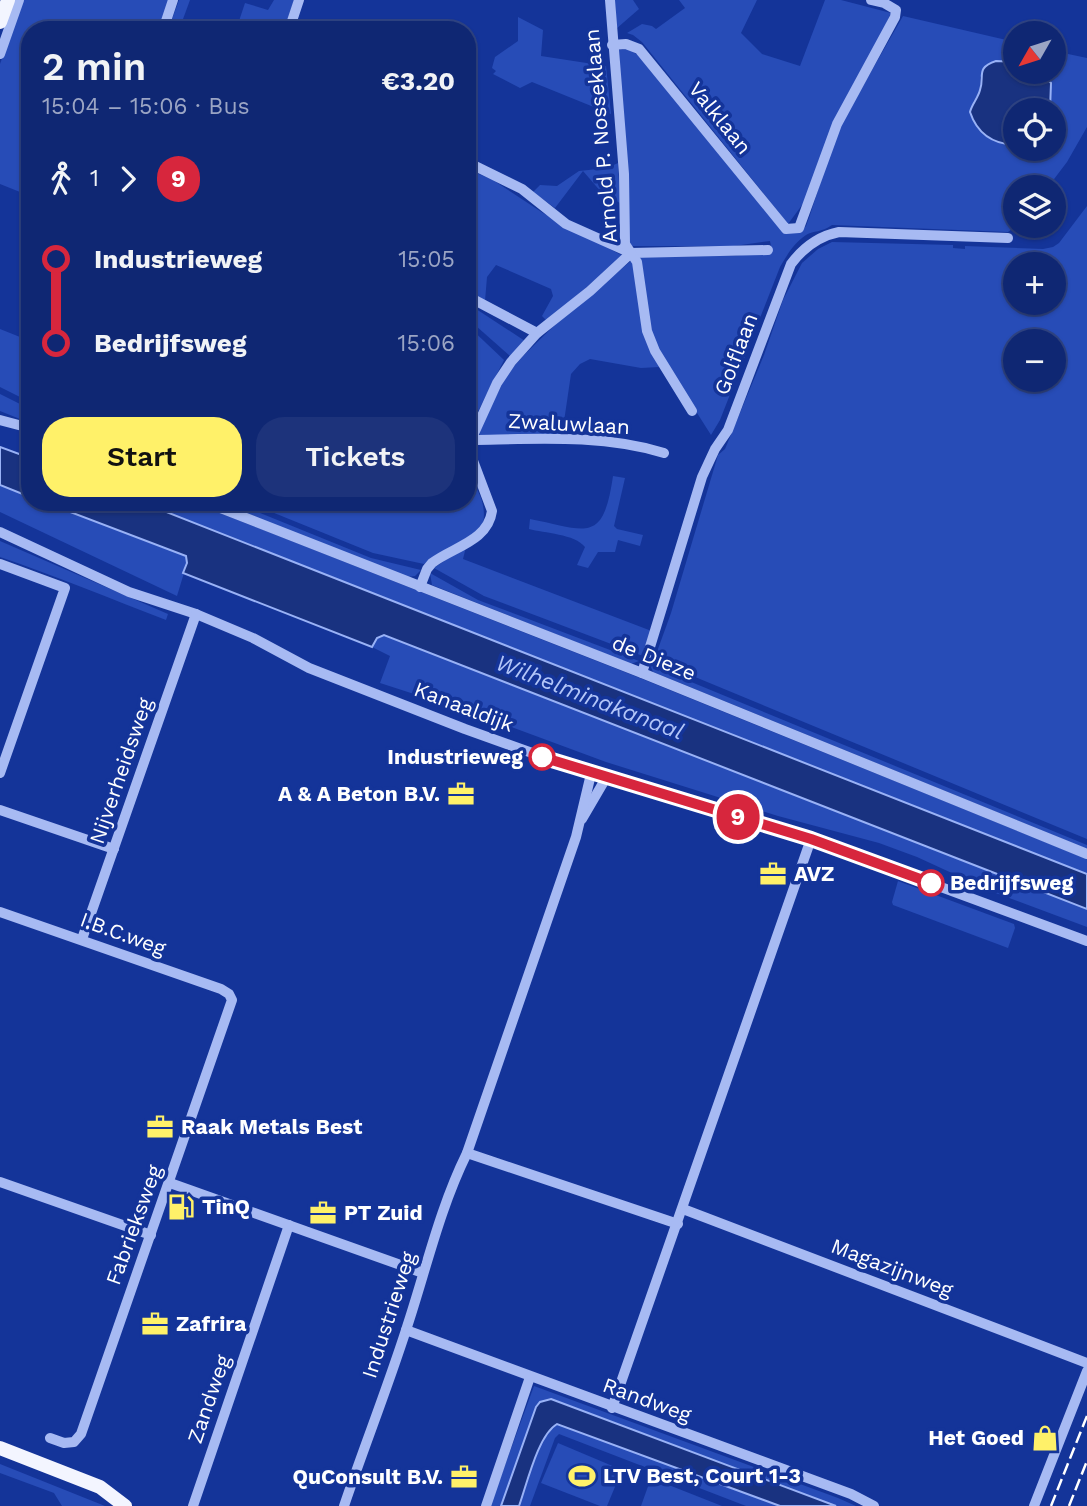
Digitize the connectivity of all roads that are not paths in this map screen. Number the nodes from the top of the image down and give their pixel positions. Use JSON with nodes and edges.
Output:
{"nodes":[{"id":1,"x":8,"y":0,"type":"edge"},
{"id":2,"x":19,"y":0,"type":"edge"},
{"id":3,"x":173,"y":0,"type":"edge"},
{"id":4,"x":299,"y":0,"type":"edge"},
{"id":5,"x":610,"y":0,"type":"edge"},
{"id":6,"x":871,"y":0,"type":"edge"},
{"id":7,"x":166,"y":21,"type":"edge"},
{"id":8,"x":292,"y":21,"type":"edge"},
{"id":9,"x":0,"y":22,"type":"edge"},
{"id":10,"x":612,"y":45,"type":"junction"},
{"id":11,"x":0,"y":54,"type":"edge"},
{"id":12,"x":476,"y":167,"type":"edge"},
{"id":13,"x":1003,"y":238,"type":"edge"},
{"id":14,"x":768,"y":250,"type":"dead end"},
{"id":15,"x":631,"y":253,"type":"junction"},
{"id":16,"x":476,"y":301,"type":"edge"},
{"id":17,"x":537,"y":334,"type":"junction"},
{"id":18,"x":692,"y":411,"type":"dead end"},
{"id":19,"x":5,"y":422,"type":"edge"},
{"id":20,"x":476,"y":429,"type":"edge"},
{"id":21,"x":21,"y":431,"type":"edge"},
{"id":22,"x":476,"y":440,"type":"edge"},
{"id":23,"x":664,"y":453,"type":"dead end"},
{"id":24,"x":476,"y":469,"type":"edge"},
{"id":25,"x":233,"y":511,"type":"edge"},
{"id":26,"x":0,"y":532,"type":"edge"},
{"id":27,"x":0,"y":564,"type":"edge"},
{"id":28,"x":420,"y":587,"type":"junction"},
{"id":29,"x":197,"y":614,"type":"junction"},
{"id":30,"x":642,"y":673,"type":"junction"},
{"id":31,"x":0,"y":773,"type":"edge"},
{"id":32,"x":592,"y":774,"type":"junction"},
{"id":33,"x":606,"y":778,"type":"junction"},
{"id":34,"x":0,"y":810,"type":"edge"},
{"id":35,"x":582,"y":819,"type":"junction"},
{"id":36,"x":811,"y":839,"type":"junction"},
{"id":37,"x":114,"y":849,"type":"junction"},
{"id":38,"x":1087,"y":854,"type":"edge"},
{"id":39,"x":0,"y":912,"type":"edge"},
{"id":40,"x":82,"y":940,"type":"junction"},
{"id":41,"x":1087,"y":941,"type":"edge"},
{"id":42,"x":231,"y":996,"type":"joint"},
{"id":43,"x":467,"y":1153,"type":"junction"},
{"id":44,"x":0,"y":1182,"type":"edge"},
{"id":45,"x":170,"y":1182,"type":"junction"},
{"id":46,"x":683,"y":1209,"type":"junction"},
{"id":47,"x":678,"y":1224,"type":"junction"},
{"id":48,"x":289,"y":1225,"type":"junction"},
{"id":49,"x":150,"y":1235,"type":"junction"},
{"id":50,"x":423,"y":1273,"type":"junction"},
{"id":51,"x":406,"y":1330,"type":"junction"},
{"id":52,"x":1087,"y":1363,"type":"edge"},
{"id":53,"x":1087,"y":1371,"type":"edge"},
{"id":54,"x":530,"y":1377,"type":"junction"},
{"id":55,"x":612,"y":1408,"type":"junction"},
{"id":56,"x":51,"y":1438,"type":"dead end"},
{"id":57,"x":0,"y":1448,"type":"edge"},
{"id":58,"x":125,"y":1506,"type":"edge"},
{"id":59,"x":193,"y":1506,"type":"edge"},
{"id":60,"x":344,"y":1506,"type":"edge"},
{"id":61,"x":486,"y":1506,"type":"edge"},
{"id":62,"x":874,"y":1506,"type":"edge"},
{"id":63,"x":1034,"y":1506,"type":"edge"}],
"edges":[{"from":1,"to":9,"type":"main road"},
{"from":2,"to":11,"type":"street"},
{"from":3,"to":7,"type":"street"},
{"from":4,"to":8,"type":"street"},
{"from":5,"to":10,"type":"street","name":"Arnold P. Nosseklaan"},
{"from":6,"to":10,"type":"street","name":"Valklaan"},
{"from":10,"to":15,"type":"street","name":"Arnold P. Nosseklaan"},
{"from":12,"to":15,"type":"street"},
{"from":13,"to":30,"type":"street","name":"Golflaan"},
{"from":14,"to":15,"type":"street"},
{"from":15,"to":17,"type":"street","name":"Arnold P. Nosseklaan"},
{"from":15,"to":18,"type":"street"},
{"from":16,"to":17,"type":"street"},
{"from":17,"to":20,"type":"street","name":"Arnold P. Nosseklaan"},
{"from":19,"to":21,"type":"street"},
{"from":22,"to":23,"type":"street","name":"Zwaluwlaan"},
{"from":24,"to":28,"type":"street"},
{"from":25,"to":28,"type":"street","name":"de Dieze"},
{"from":26,"to":29,"type":"street","name":"Kanaaldijk"},
{"from":27,"to":31,"type":"street"},
{"from":28,"to":30,"type":"street","name":"de Dieze"},
{"from":29,"to":32,"type":"street","name":"Kanaaldijk"},
{"from":29,"to":37,"type":"street","name":"Nijverheidsweg"},
{"from":30,"to":38,"type":"street","name":"de Dieze"},
{"from":32,"to":33,"type":"street","name":"Kanaaldijk"},
{"from":32,"to":35,"type":"street","name":"Industrieweg"},
{"from":33,"to":35,"type":"street","name":"Industrieweg"},
{"from":33,"to":36,"type":"street","name":"Kanaaldijk"},
{"from":34,"to":37,"type":"street"},
{"from":35,"to":43,"type":"street","name":"Industrieweg"},
{"from":36,"to":41,"type":"street","name":"Kanaaldijk"},
{"from":36,"to":46,"type":"street"},
{"from":37,"to":40,"type":"street","name":"Nijverheidsweg"},
{"from":39,"to":40,"type":"street","name":"I.B.C.weg"},
{"from":40,"to":42,"type":"street","name":"I.B.C.weg"},
{"from":42,"to":45,"type":"street","name":"Fabrieksweg"},
{"from":43,"to":47,"type":"street"},
{"from":43,"to":50,"type":"street","name":"Industrieweg"},
{"from":44,"to":49,"type":"street"},
{"from":45,"to":48,"type":"street"},
{"from":45,"to":49,"type":"street","name":"Fabrieksweg"},
{"from":46,"to":47,"type":"street"},
{"from":46,"to":52,"type":"street","name":"Magazijnweg"},
{"from":47,"to":55,"type":"street"},
{"from":48,"to":50,"type":"street"},
{"from":48,"to":59,"type":"street","name":"Zandweg"},
{"from":49,"to":56,"type":"street","name":"Fabrieksweg"},
{"from":50,"to":51,"type":"street","name":"Industrieweg"},
{"from":51,"to":54,"type":"street","name":"Randweg"},
{"from":51,"to":60,"type":"street","name":"Industrieweg"},
{"from":53,"to":63,"type":"street"},
{"from":54,"to":55,"type":"street","name":"Randweg"},
{"from":54,"to":61,"type":"street"},
{"from":55,"to":62,"type":"street","name":"Randweg"},
{"from":57,"to":58,"type":"main road"}]}
